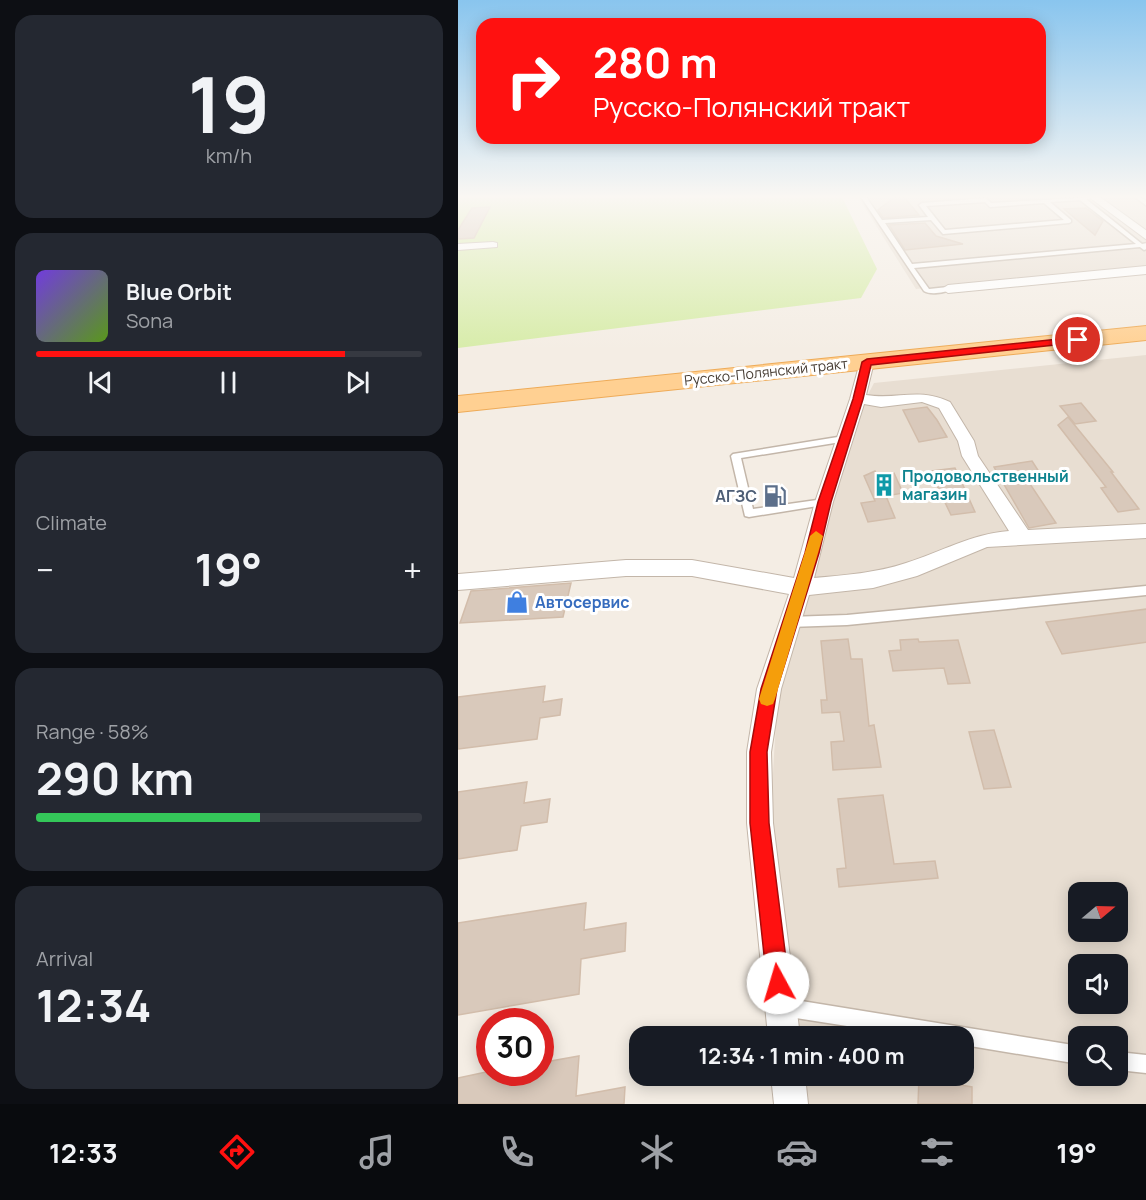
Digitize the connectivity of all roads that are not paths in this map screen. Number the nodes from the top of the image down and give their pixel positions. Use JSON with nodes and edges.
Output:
{"nodes":[{"id":1,"x":898,"y":249,"type":"edge"},
{"id":2,"x":1097,"y":249,"type":"edge"},
{"id":3,"x":910,"y":266,"type":"junction"},
{"id":4,"x":1146,"y":270,"type":"edge"},
{"id":5,"x":948,"y":289,"type":"joint"},
{"id":6,"x":1146,"y":320,"type":"edge"},
{"id":7,"x":1146,"y":333,"type":"edge"},
{"id":8,"x":867,"y":362,"type":"junction"},
{"id":9,"x":458,"y":391,"type":"edge"},
{"id":10,"x":858,"y":399,"type":"junction"},
{"id":11,"x":458,"y":404,"type":"edge"},
{"id":12,"x":844,"y":440,"type":"junction"},
{"id":13,"x":824,"y":502,"type":"junction"},
{"id":14,"x":1146,"y":531,"type":"edge"},
{"id":15,"x":1022,"y":537,"type":"junction"},
{"id":16,"x":458,"y":582,"type":"edge"},
{"id":17,"x":801,"y":588,"type":"junction"},
{"id":18,"x":1146,"y":590,"type":"edge"},
{"id":19,"x":789,"y":622,"type":"junction"},
{"id":20,"x":780,"y":1006,"type":"junction"},
{"id":21,"x":783,"y":1026,"type":"edge"},
{"id":22,"x":1068,"y":1052,"type":"edge"},
{"id":23,"x":1128,"y":1062,"type":"edge"},
{"id":24,"x":1146,"y":1064,"type":"edge"},
{"id":25,"x":789,"y":1086,"type":"edge"},
{"id":26,"x":791,"y":1104,"type":"edge"}],
"edges":[{"from":1,"to":3,"type":"lane"},
{"from":2,"to":3,"type":"lane"},
{"from":3,"to":5,"type":"lane"},
{"from":4,"to":5,"type":"street"},
{"from":6,"to":9,"type":"main road","name":"Русско-Полянский тракт"},
{"from":7,"to":8,"type":"main road","name":"Русско-Полянский тракт"},
{"from":8,"to":10,"type":"street"},
{"from":8,"to":11,"type":"main road","name":"Русско-Полянский тракт"},
{"from":10,"to":12,"type":"street"},
{"from":10,"to":15,"type":"street"},
{"from":12,"to":13,"type":"street"},
{"from":12,"to":13,"type":"lane"},
{"from":13,"to":17,"type":"street"},
{"from":14,"to":15,"type":"street"},
{"from":15,"to":17,"type":"street"},
{"from":16,"to":17,"type":"street"},
{"from":17,"to":19,"type":"street"},
{"from":18,"to":19,"type":"lane"},
{"from":19,"to":20,"type":"street"},
{"from":20,"to":21,"type":"street"},
{"from":20,"to":22,"type":"lane"},
{"from":23,"to":24,"type":"lane"},
{"from":25,"to":26,"type":"street"}]}
